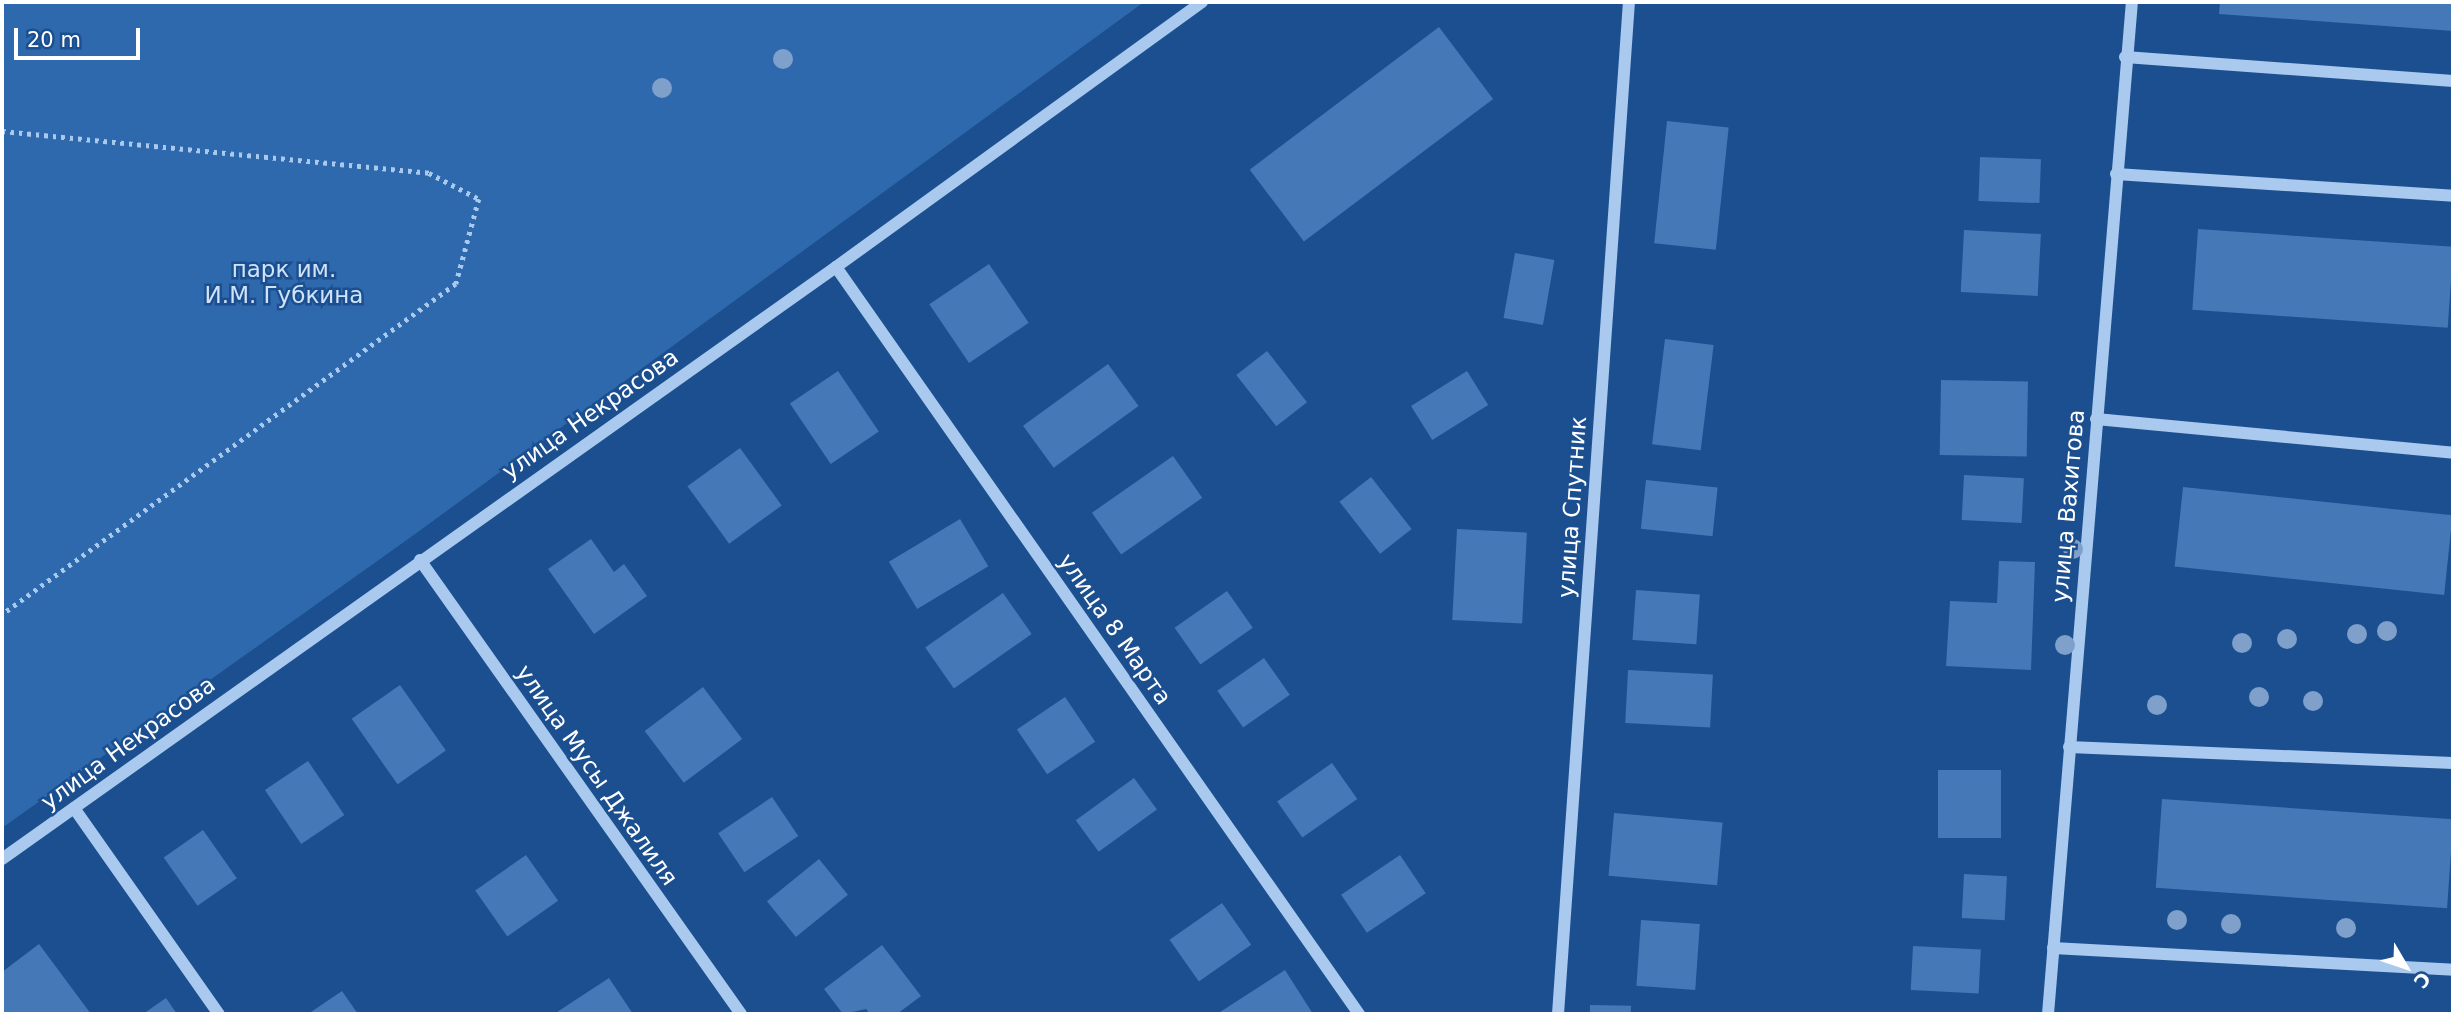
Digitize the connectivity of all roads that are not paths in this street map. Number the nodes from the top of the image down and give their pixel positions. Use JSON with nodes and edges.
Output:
{"nodes":[{"id":1,"x":1202,"y":2,"type":"edge"},
{"id":2,"x":1629,"y":2,"type":"edge"},
{"id":3,"x":2132,"y":2,"type":"edge"},
{"id":4,"x":2125,"y":57,"type":"junction"},
{"id":5,"x":2453,"y":81,"type":"edge"},
{"id":6,"x":2116,"y":174,"type":"junction"},
{"id":7,"x":2453,"y":196,"type":"edge"},
{"id":8,"x":836,"y":268,"type":"junction"},
{"id":9,"x":2096,"y":419,"type":"junction"},
{"id":10,"x":2453,"y":453,"type":"edge"},
{"id":11,"x":419,"y":559,"type":"junction"},
{"id":12,"x":2069,"y":747,"type":"junction"},
{"id":13,"x":2453,"y":763,"type":"edge"},
{"id":14,"x":74,"y":808,"type":"junction"},
{"id":15,"x":2,"y":859,"type":"edge"},
{"id":16,"x":2053,"y":948,"type":"junction"},
{"id":17,"x":2453,"y":970,"type":"edge"},
{"id":18,"x":219,"y":1014,"type":"edge"},
{"id":19,"x":741,"y":1014,"type":"edge"},
{"id":20,"x":1359,"y":1014,"type":"edge"},
{"id":21,"x":1558,"y":1014,"type":"edge"},
{"id":22,"x":2048,"y":1014,"type":"edge"}],
"edges":[{"from":1,"to":8,"type":"street","name":"улица Некрасова"},
{"from":2,"to":21,"type":"street","name":"улица Спутник"},
{"from":3,"to":4,"type":"street","name":"улица Вахитова"},
{"from":4,"to":5,"type":"street"},
{"from":4,"to":6,"type":"street","name":"улица Вахитова"},
{"from":6,"to":7,"type":"street"},
{"from":6,"to":9,"type":"street","name":"улица Вахитова"},
{"from":8,"to":11,"type":"street","name":"улица Некрасова"},
{"from":8,"to":20,"type":"street","name":"улица 8 Марта"},
{"from":9,"to":10,"type":"street"},
{"from":9,"to":12,"type":"street","name":"улица Вахитова"},
{"from":11,"to":14,"type":"street","name":"улица Некрасова"},
{"from":11,"to":19,"type":"street","name":"улица Мусы Джалиля"},
{"from":12,"to":13,"type":"street"},
{"from":12,"to":16,"type":"street","name":"улица Вахитова"},
{"from":14,"to":15,"type":"street","name":"улица Некрасова"},
{"from":14,"to":18,"type":"street"},
{"from":16,"to":17,"type":"street"},
{"from":16,"to":22,"type":"street","name":"улица Вахитова"}]}
